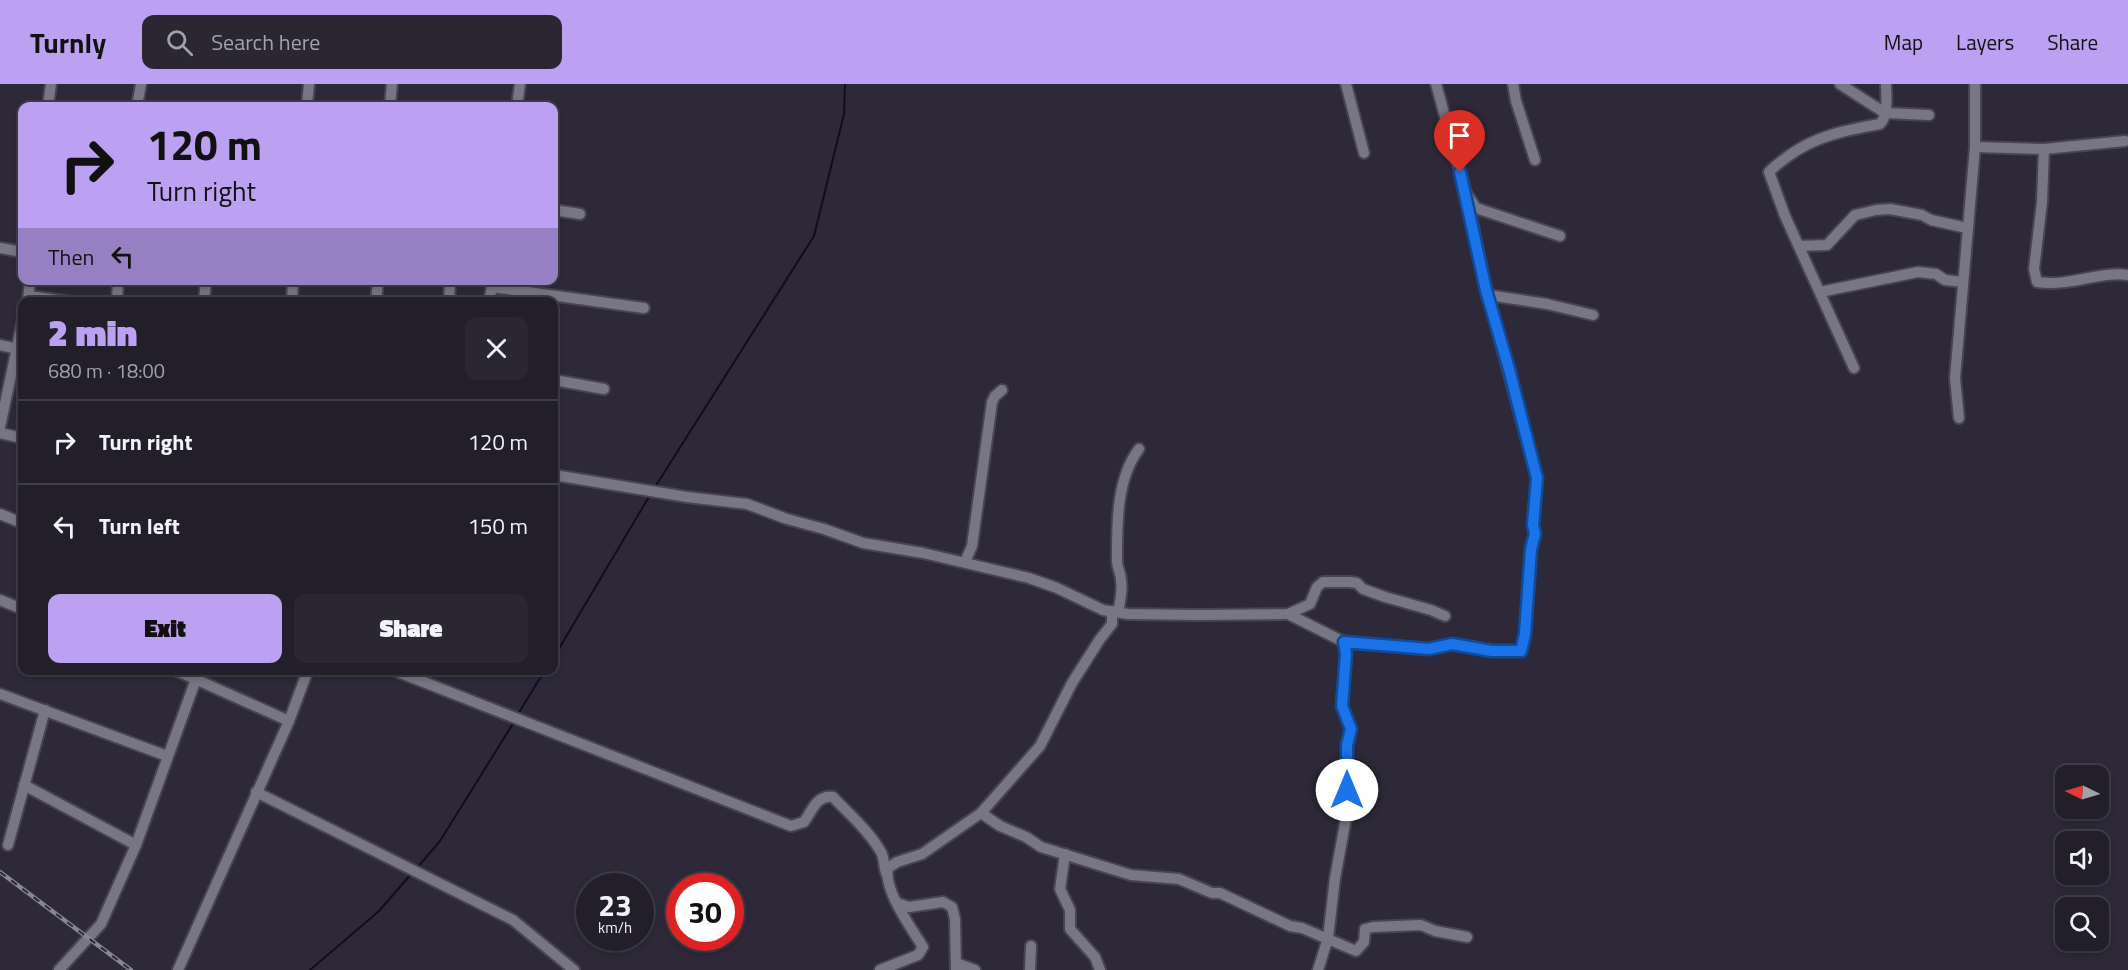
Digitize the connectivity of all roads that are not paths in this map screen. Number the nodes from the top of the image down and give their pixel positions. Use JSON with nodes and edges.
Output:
{"nodes":[{"id":1,"x":51,"y":84,"type":"edge"},
{"id":2,"x":141,"y":84,"type":"edge"},
{"id":3,"x":309,"y":84,"type":"edge"},
{"id":4,"x":392,"y":84,"type":"edge"},
{"id":5,"x":520,"y":84,"type":"edge"},
{"id":6,"x":1346,"y":84,"type":"edge"},
{"id":7,"x":1436,"y":84,"type":"edge"},
{"id":8,"x":1513,"y":84,"type":"edge"},
{"id":9,"x":1840,"y":84,"type":"edge"},
{"id":10,"x":1886,"y":84,"type":"edge"},
{"id":11,"x":1975,"y":84,"type":"edge"},
{"id":12,"x":49,"y":102,"type":"edge"},
{"id":13,"x":138,"y":102,"type":"edge"},
{"id":14,"x":307,"y":102,"type":"edge"},
{"id":15,"x":390,"y":102,"type":"edge"},
{"id":16,"x":518,"y":102,"type":"edge"},
{"id":17,"x":1885,"y":113,"type":"junction"},
{"id":18,"x":1929,"y":115,"type":"dead end"},
{"id":19,"x":2125,"y":141,"type":"dead end"},
{"id":20,"x":1975,"y":147,"type":"junction"},
{"id":21,"x":2044,"y":149,"type":"junction"},
{"id":22,"x":1364,"y":153,"type":"dead end"},
{"id":23,"x":1535,"y":160,"type":"dead end"},
{"id":24,"x":1466,"y":193,"type":"junction"},
{"id":25,"x":558,"y":211,"type":"edge"},
{"id":26,"x":580,"y":214,"type":"dead end"},
{"id":27,"x":1967,"y":228,"type":"junction"},
{"id":28,"x":1560,"y":236,"type":"dead end"},
{"id":29,"x":1799,"y":246,"type":"junction"},
{"id":30,"x":0,"y":248,"type":"edge"},
{"id":31,"x":18,"y":251,"type":"edge"},
{"id":32,"x":2128,"y":275,"type":"edge"},
{"id":33,"x":1963,"y":282,"type":"junction"},
{"id":34,"x":498,"y":285,"type":"edge"},
{"id":35,"x":1820,"y":292,"type":"junction"},
{"id":36,"x":1488,"y":295,"type":"junction"},
{"id":37,"x":644,"y":308,"type":"dead end"},
{"id":38,"x":1593,"y":315,"type":"dead end"},
{"id":39,"x":0,"y":345,"type":"edge"},
{"id":40,"x":18,"y":349,"type":"edge"},
{"id":41,"x":18,"y":357,"type":"edge"},
{"id":42,"x":1854,"y":368,"type":"dead end"},
{"id":43,"x":558,"y":381,"type":"edge"},
{"id":44,"x":604,"y":389,"type":"dead end"},
{"id":45,"x":1002,"y":390,"type":"dead end"},
{"id":46,"x":1959,"y":417,"type":"dead end"},
{"id":47,"x":0,"y":427,"type":"edge"},
{"id":48,"x":0,"y":433,"type":"edge"},
{"id":49,"x":18,"y":437,"type":"edge"},
{"id":50,"x":1139,"y":450,"type":"dead end"},
{"id":51,"x":558,"y":477,"type":"edge"},
{"id":52,"x":0,"y":514,"type":"edge"},
{"id":53,"x":18,"y":521,"type":"edge"},
{"id":54,"x":965,"y":562,"type":"junction"},
{"id":55,"x":0,"y":600,"type":"edge"},
{"id":56,"x":18,"y":607,"type":"edge"},
{"id":57,"x":1115,"y":612,"type":"junction"},
{"id":58,"x":1288,"y":614,"type":"junction"},
{"id":59,"x":1445,"y":616,"type":"dead end"},
{"id":60,"x":1344,"y":642,"type":"junction"},
{"id":61,"x":187,"y":675,"type":"edge"},
{"id":62,"x":307,"y":675,"type":"edge"},
{"id":63,"x":406,"y":675,"type":"edge"},
{"id":64,"x":196,"y":679,"type":"junction"},
{"id":65,"x":0,"y":694,"type":"edge"},
{"id":66,"x":45,"y":710,"type":"junction"},
{"id":67,"x":289,"y":721,"type":"junction"},
{"id":68,"x":167,"y":756,"type":"junction"},
{"id":69,"x":24,"y":785,"type":"junction"},
{"id":70,"x":256,"y":792,"type":"junction"},
{"id":71,"x":981,"y":813,"type":"junction"},
{"id":72,"x":8,"y":845,"type":"dead end"},
{"id":73,"x":136,"y":845,"type":"junction"},
{"id":74,"x":1065,"y":854,"type":"junction"},
{"id":75,"x":887,"y":875,"type":"junction"},
{"id":76,"x":897,"y":903,"type":"junction"},
{"id":77,"x":1467,"y":937,"type":"dead end"},
{"id":78,"x":1328,"y":938,"type":"junction"},
{"id":79,"x":1031,"y":946,"type":"dead end"},
{"id":80,"x":956,"y":967,"type":"edge"},
{"id":81,"x":59,"y":970,"type":"edge"},
{"id":82,"x":178,"y":970,"type":"edge"},
{"id":83,"x":574,"y":970,"type":"edge"},
{"id":84,"x":880,"y":970,"type":"edge"},
{"id":85,"x":975,"y":970,"type":"edge"},
{"id":86,"x":1030,"y":970,"type":"edge"},
{"id":87,"x":1100,"y":970,"type":"edge"},
{"id":88,"x":1317,"y":970,"type":"edge"}],
"edges":[{"from":1,"to":12,"type":"street"},
{"from":2,"to":13,"type":"street"},
{"from":3,"to":14,"type":"street"},
{"from":4,"to":15,"type":"street"},
{"from":5,"to":16,"type":"street"},
{"from":6,"to":22,"type":"street"},
{"from":7,"to":24,"type":"street"},
{"from":8,"to":23,"type":"street"},
{"from":9,"to":17,"type":"street"},
{"from":10,"to":17,"type":"street"},
{"from":11,"to":20,"type":"street"},
{"from":17,"to":18,"type":"street"},
{"from":17,"to":29,"type":"street"},
{"from":19,"to":21,"type":"street"},
{"from":20,"to":21,"type":"street"},
{"from":20,"to":27,"type":"street"},
{"from":21,"to":32,"type":"street"},
{"from":24,"to":28,"type":"street"},
{"from":24,"to":36,"type":"street"},
{"from":25,"to":26,"type":"street"},
{"from":27,"to":29,"type":"street"},
{"from":27,"to":33,"type":"street"},
{"from":29,"to":35,"type":"street"},
{"from":30,"to":31,"type":"street"},
{"from":33,"to":35,"type":"street"},
{"from":33,"to":46,"type":"street"},
{"from":34,"to":37,"type":"street"},
{"from":35,"to":42,"type":"street"},
{"from":36,"to":38,"type":"street"},
{"from":36,"to":60,"type":"street"},
{"from":39,"to":40,"type":"street"},
{"from":41,"to":47,"type":"street"},
{"from":43,"to":44,"type":"street"},
{"from":45,"to":54,"type":"street"},
{"from":48,"to":49,"type":"street"},
{"from":50,"to":57,"type":"street"},
{"from":51,"to":54,"type":"street"},
{"from":52,"to":53,"type":"street"},
{"from":54,"to":57,"type":"street"},
{"from":55,"to":56,"type":"street"},
{"from":57,"to":58,"type":"street"},
{"from":57,"to":71,"type":"street"},
{"from":58,"to":59,"type":"street"},
{"from":58,"to":60,"type":"street"},
{"from":60,"to":78,"type":"street"},
{"from":61,"to":64,"type":"street"},
{"from":62,"to":67,"type":"street"},
{"from":63,"to":75,"type":"street"},
{"from":64,"to":67,"type":"street"},
{"from":64,"to":68,"type":"street"},
{"from":65,"to":66,"type":"street"},
{"from":66,"to":68,"type":"street"},
{"from":66,"to":69,"type":"street"},
{"from":67,"to":70,"type":"street"},
{"from":68,"to":73,"type":"street"},
{"from":69,"to":72,"type":"street"},
{"from":69,"to":73,"type":"street"},
{"from":70,"to":82,"type":"street"},
{"from":70,"to":83,"type":"street"},
{"from":71,"to":74,"type":"street"},
{"from":71,"to":75,"type":"street"},
{"from":73,"to":81,"type":"street"},
{"from":74,"to":78,"type":"street"},
{"from":74,"to":87,"type":"street"},
{"from":75,"to":76,"type":"street"},
{"from":76,"to":80,"type":"street"},
{"from":76,"to":84,"type":"street"},
{"from":77,"to":78,"type":"street"},
{"from":78,"to":88,"type":"street"},
{"from":79,"to":86,"type":"street"},
{"from":80,"to":85,"type":"street"}]}
